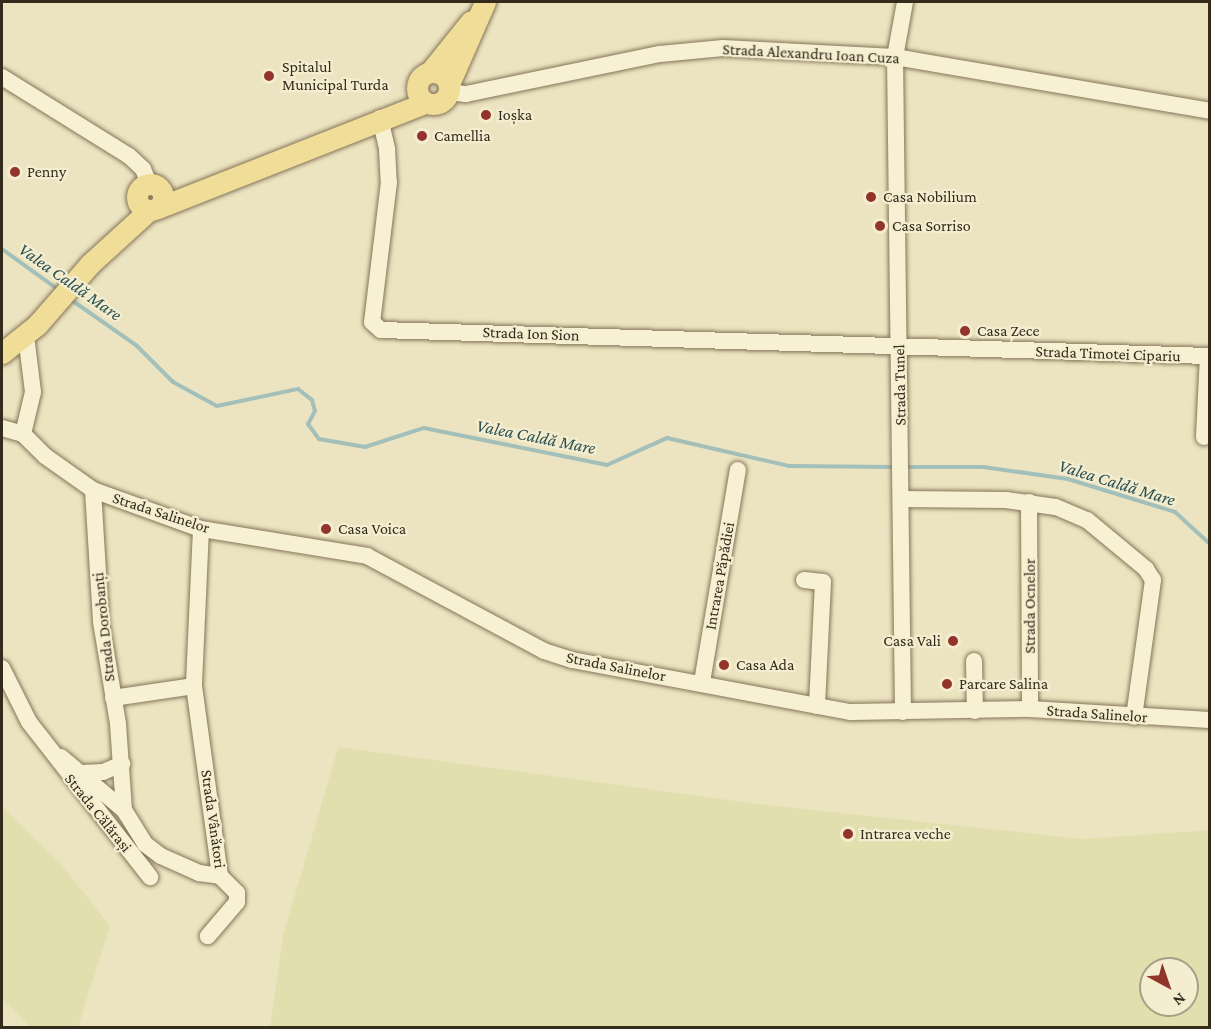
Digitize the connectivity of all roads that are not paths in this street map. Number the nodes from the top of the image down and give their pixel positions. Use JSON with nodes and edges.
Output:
{"nodes":[{"id":1,"x":905,"y":2,"type":"edge"},
{"id":2,"x":482,"y":7,"type":"edge"},
{"id":3,"x":895,"y":57,"type":"junction"},
{"id":4,"x":430,"y":72,"type":"junction"},
{"id":5,"x":2,"y":77,"type":"edge"},
{"id":6,"x":449,"y":88,"type":"junction"},
{"id":7,"x":421,"y":96,"type":"junction"},
{"id":8,"x":1209,"y":111,"type":"edge"},
{"id":9,"x":377,"y":120,"type":"junction"},
{"id":10,"x":150,"y":197,"type":"junction"},
{"id":11,"x":26,"y":336,"type":"junction"},
{"id":12,"x":899,"y":348,"type":"junction"},
{"id":13,"x":2,"y":353,"type":"edge"},
{"id":14,"x":1209,"y":356,"type":"edge"},
{"id":15,"x":2,"y":428,"type":"edge"},
{"id":16,"x":23,"y":434,"type":"junction"},
{"id":17,"x":1204,"y":437,"type":"dead end"},
{"id":18,"x":738,"y":470,"type":"dead end"},
{"id":19,"x":93,"y":490,"type":"junction"},
{"id":20,"x":901,"y":491,"type":"junction"},
{"id":21,"x":1029,"y":502,"type":"junction"},
{"id":22,"x":201,"y":529,"type":"junction"},
{"id":23,"x":804,"y":580,"type":"dead end"},
{"id":24,"x":974,"y":661,"type":"dead end"},
{"id":25,"x":2,"y":668,"type":"edge"},
{"id":26,"x":702,"y":682,"type":"junction"},
{"id":27,"x":194,"y":686,"type":"junction"},
{"id":28,"x":113,"y":698,"type":"junction"},
{"id":29,"x":818,"y":706,"type":"junction"},
{"id":30,"x":1030,"y":710,"type":"junction"},
{"id":31,"x":975,"y":711,"type":"junction"},
{"id":32,"x":903,"y":712,"type":"junction"},
{"id":33,"x":1134,"y":717,"type":"junction"},
{"id":34,"x":1209,"y":720,"type":"edge"},
{"id":35,"x":47,"y":747,"type":"junction"},
{"id":36,"x":122,"y":764,"type":"junction"},
{"id":37,"x":83,"y":773,"type":"junction"},
{"id":38,"x":124,"y":810,"type":"junction"},
{"id":39,"x":220,"y":876,"type":"junction"},
{"id":40,"x":150,"y":877,"type":"dead end"},
{"id":41,"x":208,"y":936,"type":"dead end"}],
"edges":[{"from":1,"to":3,"type":"street","name":"Strada Tunel"},
{"from":2,"to":4,"type":"main road"},
{"from":2,"to":6,"type":"main road"},
{"from":3,"to":6,"type":"street","name":"Strada Alexandru Ioan Cuza"},
{"from":3,"to":8,"type":"street","name":"Strada Alexandru Ioan Cuza"},
{"from":3,"to":12,"type":"street","name":"Strada Tunel"},
{"from":4,"to":6,"type":"main road"},
{"from":4,"to":7,"type":"main road"},
{"from":5,"to":10,"type":"street"},
{"from":6,"to":7,"type":"main road"},
{"from":7,"to":9,"type":"main road"},
{"from":9,"to":10,"type":"main road"},
{"from":9,"to":12,"type":"street","name":"Strada Ion Sion"},
{"from":10,"to":11,"type":"main road"},
{"from":11,"to":13,"type":"main road"},
{"from":11,"to":16,"type":"street"},
{"from":12,"to":14,"type":"street","name":"Strada Timotei Cipariu"},
{"from":12,"to":20,"type":"street","name":"Strada Tunel"},
{"from":14,"to":17,"type":"street"},
{"from":15,"to":16,"type":"street","name":"Strada Salinelor"},
{"from":16,"to":19,"type":"street","name":"Strada Salinelor"},
{"from":18,"to":26,"type":"street","name":"Intrarea Păpădiei"},
{"from":19,"to":22,"type":"street","name":"Strada Salinelor"},
{"from":19,"to":28,"type":"street","name":"Strada Dorobanți"},
{"from":20,"to":21,"type":"street"},
{"from":20,"to":32,"type":"street","name":"Strada Tunel"},
{"from":21,"to":30,"type":"street","name":"Strada Ocnelor"},
{"from":21,"to":33,"type":"street"},
{"from":22,"to":26,"type":"street","name":"Strada Salinelor"},
{"from":22,"to":27,"type":"street","name":"Strada Vânători"},
{"from":23,"to":29,"type":"street"},
{"from":24,"to":31,"type":"street"},
{"from":25,"to":35,"type":"street","name":"Strada Călărași"},
{"from":26,"to":29,"type":"street","name":"Strada Salinelor"},
{"from":27,"to":28,"type":"street"},
{"from":27,"to":39,"type":"street","name":"Strada Vânători"},
{"from":28,"to":36,"type":"street","name":"Strada Dorobanți"},
{"from":29,"to":32,"type":"street","name":"Strada Salinelor"},
{"from":30,"to":31,"type":"street","name":"Strada Salinelor"},
{"from":30,"to":33,"type":"street","name":"Strada Salinelor"},
{"from":31,"to":32,"type":"street","name":"Strada Salinelor"},
{"from":33,"to":34,"type":"street","name":"Strada Salinelor"},
{"from":35,"to":37,"type":"street","name":"Strada Călărași"},
{"from":35,"to":40,"type":"street","name":"Strada Călărași"},
{"from":36,"to":37,"type":"street"},
{"from":36,"to":38,"type":"street","name":"Strada Dorobanți"},
{"from":37,"to":38,"type":"street","name":"Strada Călărași"},
{"from":38,"to":39,"type":"street","name":"Strada Dorobanți"},
{"from":39,"to":41,"type":"street","name":"Strada Vânători"}]}
